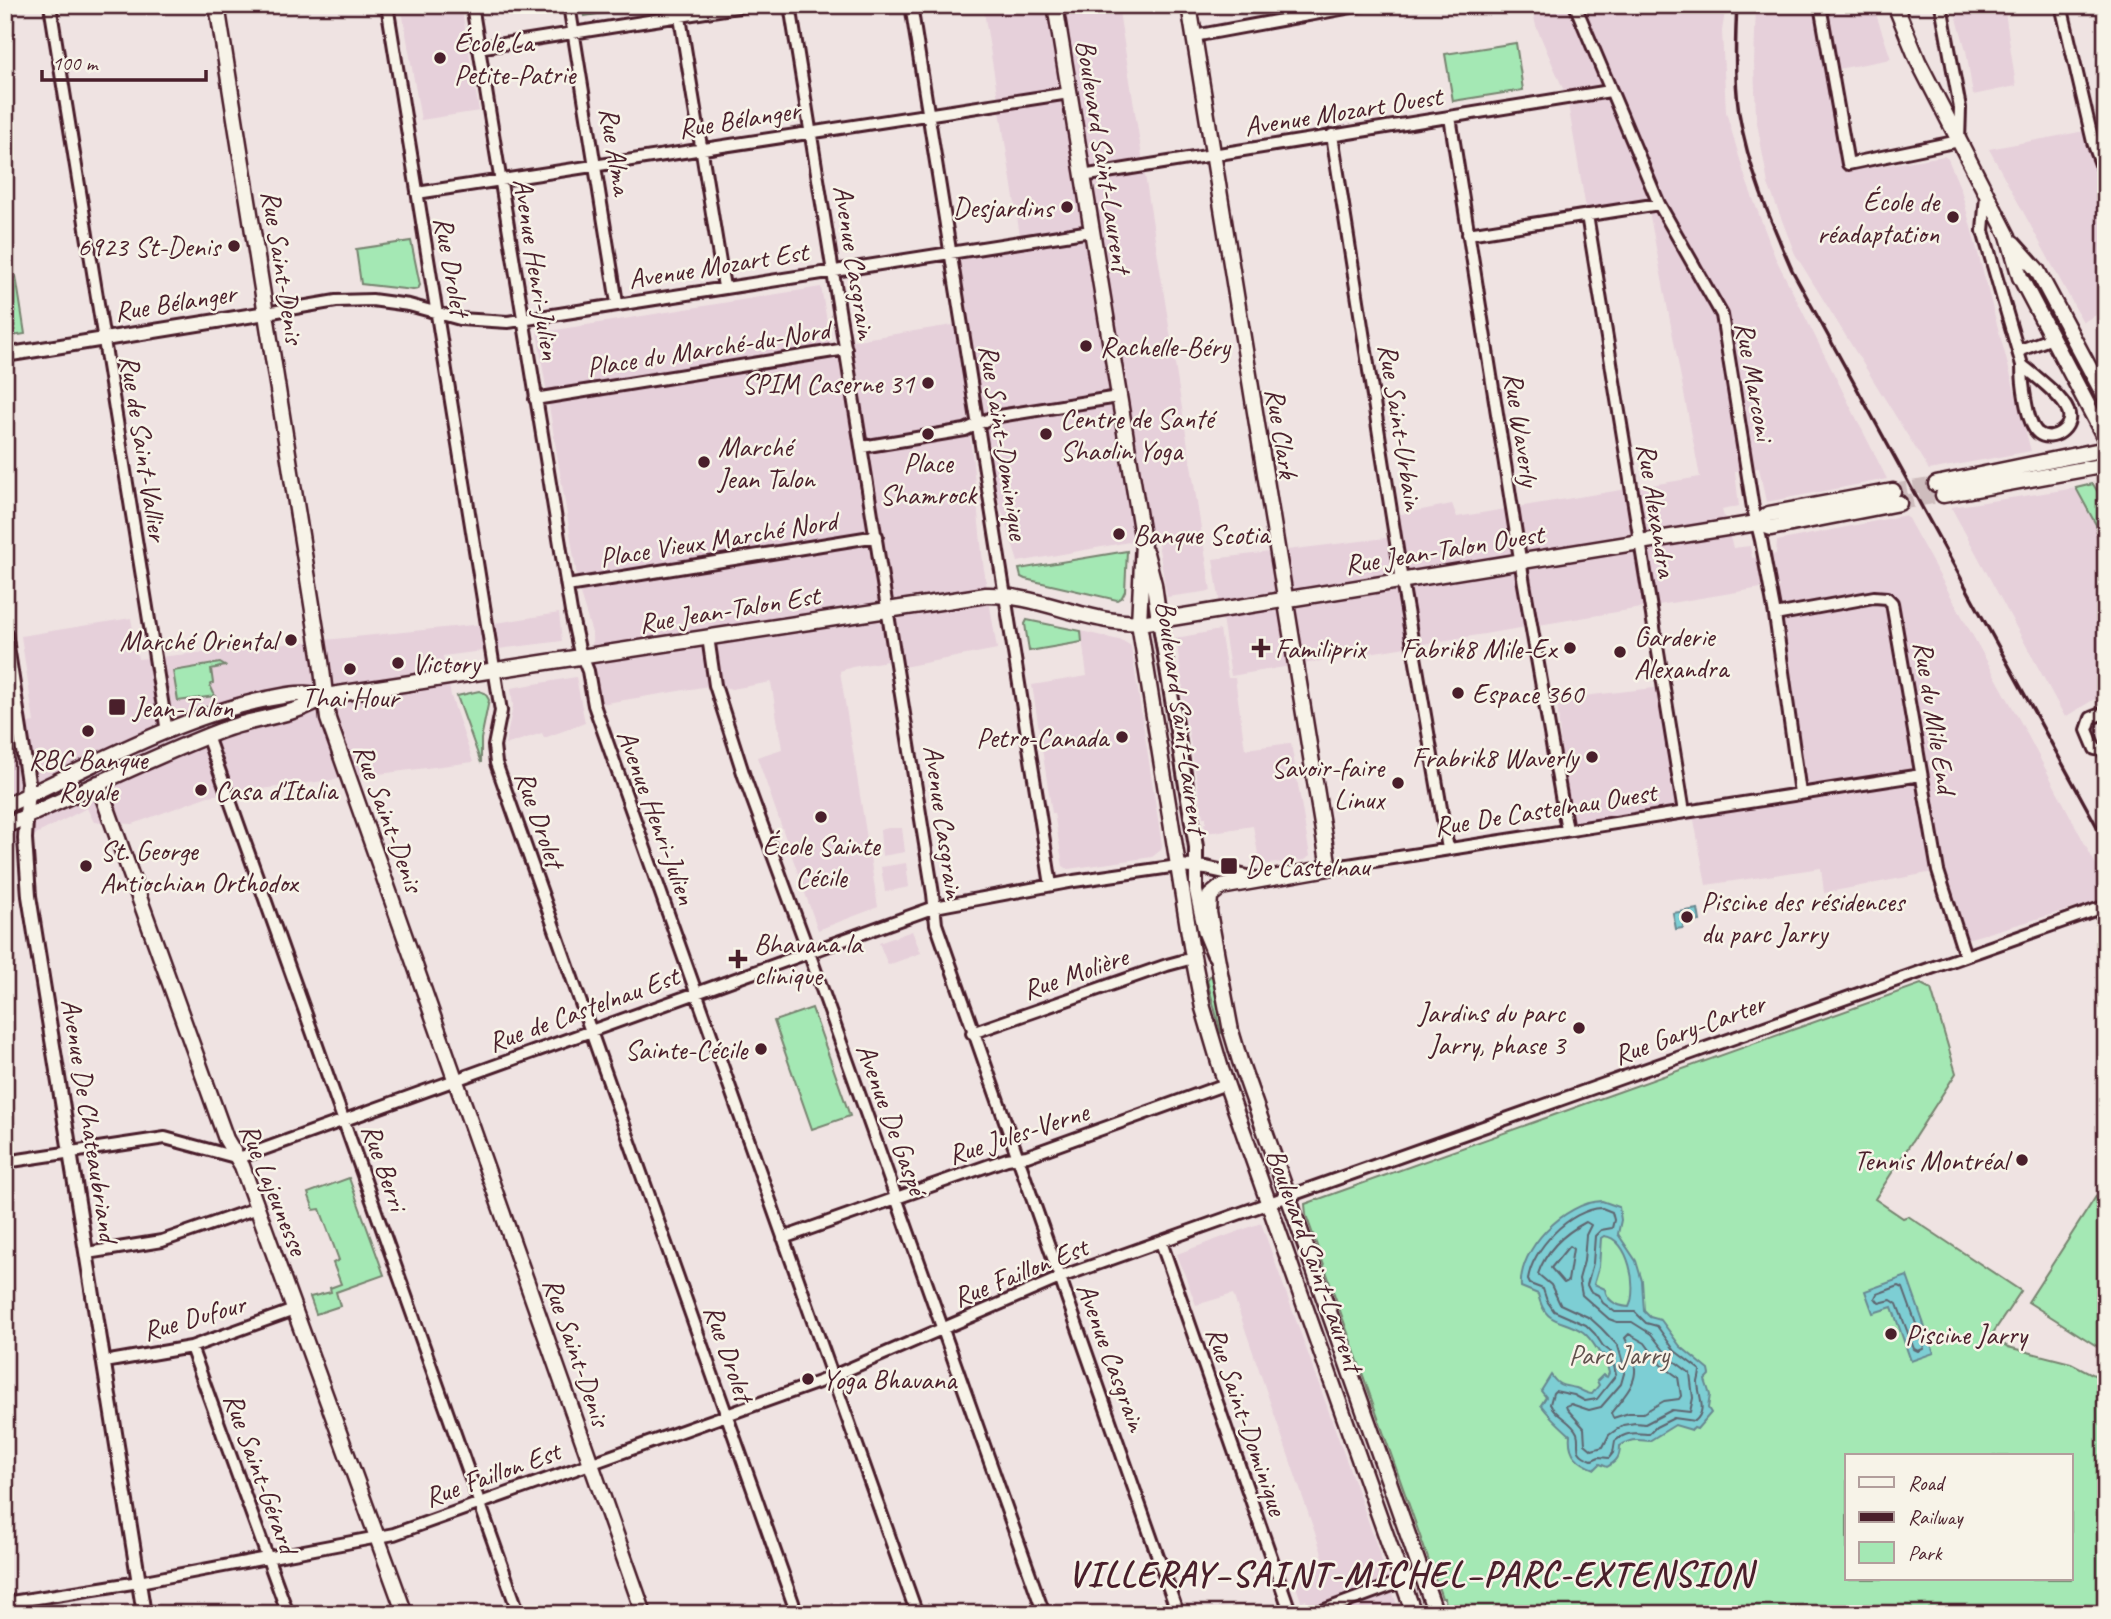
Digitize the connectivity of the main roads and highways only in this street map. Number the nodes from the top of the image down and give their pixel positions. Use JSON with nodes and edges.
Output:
{"nodes":[{"id":1,"x":217,"y":5,"type":"edge"},
{"id":2,"x":1055,"y":5,"type":"edge"},
{"id":3,"x":1189,"y":5,"type":"edge"},
{"id":4,"x":1895,"y":5,"type":"edge"},
{"id":5,"x":2008,"y":236,"type":"junction"},
{"id":6,"x":2106,"y":399,"type":"edge"},
{"id":7,"x":2106,"y":440,"type":"edge"},
{"id":8,"x":2106,"y":449,"type":"edge"},
{"id":9,"x":2106,"y":465,"type":"edge"},
{"id":10,"x":1896,"y":497,"type":"tunnel mouth"},
{"id":11,"x":1143,"y":542,"type":"junction"},
{"id":12,"x":1284,"y":600,"type":"junction"},
{"id":13,"x":1159,"y":620,"type":"junction"},
{"id":14,"x":1139,"y":623,"type":"junction"},
{"id":15,"x":325,"y":696,"type":"junction"},
{"id":16,"x":98,"y":783,"type":"junction"},
{"id":17,"x":5,"y":806,"type":"edge"},
{"id":18,"x":5,"y":826,"type":"edge"},
{"id":19,"x":1329,"y":869,"type":"joint"},
{"id":20,"x":1260,"y":880,"type":"joint"},
{"id":21,"x":405,"y":1614,"type":"edge"},
{"id":22,"x":644,"y":1614,"type":"edge"},
{"id":23,"x":1414,"y":1614,"type":"edge"},
{"id":24,"x":1436,"y":1614,"type":"edge"}],
"edges":[{"from":1,"to":15,"type":"main road","name":"Rue Saint-Denis"},
{"from":2,"to":11,"type":"main road","name":"Boulevard Saint-Laurent"},
{"from":3,"to":12,"type":"main road","name":"Rue Clark"},
{"from":4,"to":5,"type":"main road"},
{"from":5,"to":6,"type":"main road"},
{"from":5,"to":7,"type":"main road"},
{"from":8,"to":9,"type":"main road"},
{"from":10,"to":12,"type":"main road","name":"Rue Jean-Talon Ouest"},
{"from":11,"to":13,"type":"main road"},
{"from":11,"to":14,"type":"main road","name":"Boulevard Saint-Laurent"},
{"from":12,"to":13,"type":"main road","name":"Rue Jean-Talon Ouest"},
{"from":12,"to":19,"type":"main road","name":"Rue Clark"},
{"from":13,"to":14,"type":"main road","name":"Rue Jean-Talon Ouest"},
{"from":14,"to":15,"type":"main road","name":"Rue Jean-Talon Est"},
{"from":14,"to":23,"type":"main road","name":"Boulevard Saint-Laurent"},
{"from":15,"to":16,"type":"main road","name":"Rue Jean-Talon Est"},
{"from":15,"to":17,"type":"main road","name":"Rue Jean-Talon Est"},
{"from":15,"to":22,"type":"main road","name":"Rue Saint-Denis"},
{"from":16,"to":18,"type":"main road","name":"Rue Jean-Talon Est"},
{"from":16,"to":21,"type":"main road","name":"Rue Lajeunesse"},
{"from":19,"to":20,"type":"main road","name":"Rue De Castelnau Ouest"},
{"from":20,"to":24,"type":"main road","name":"Boulevard Saint-Laurent"}]}
